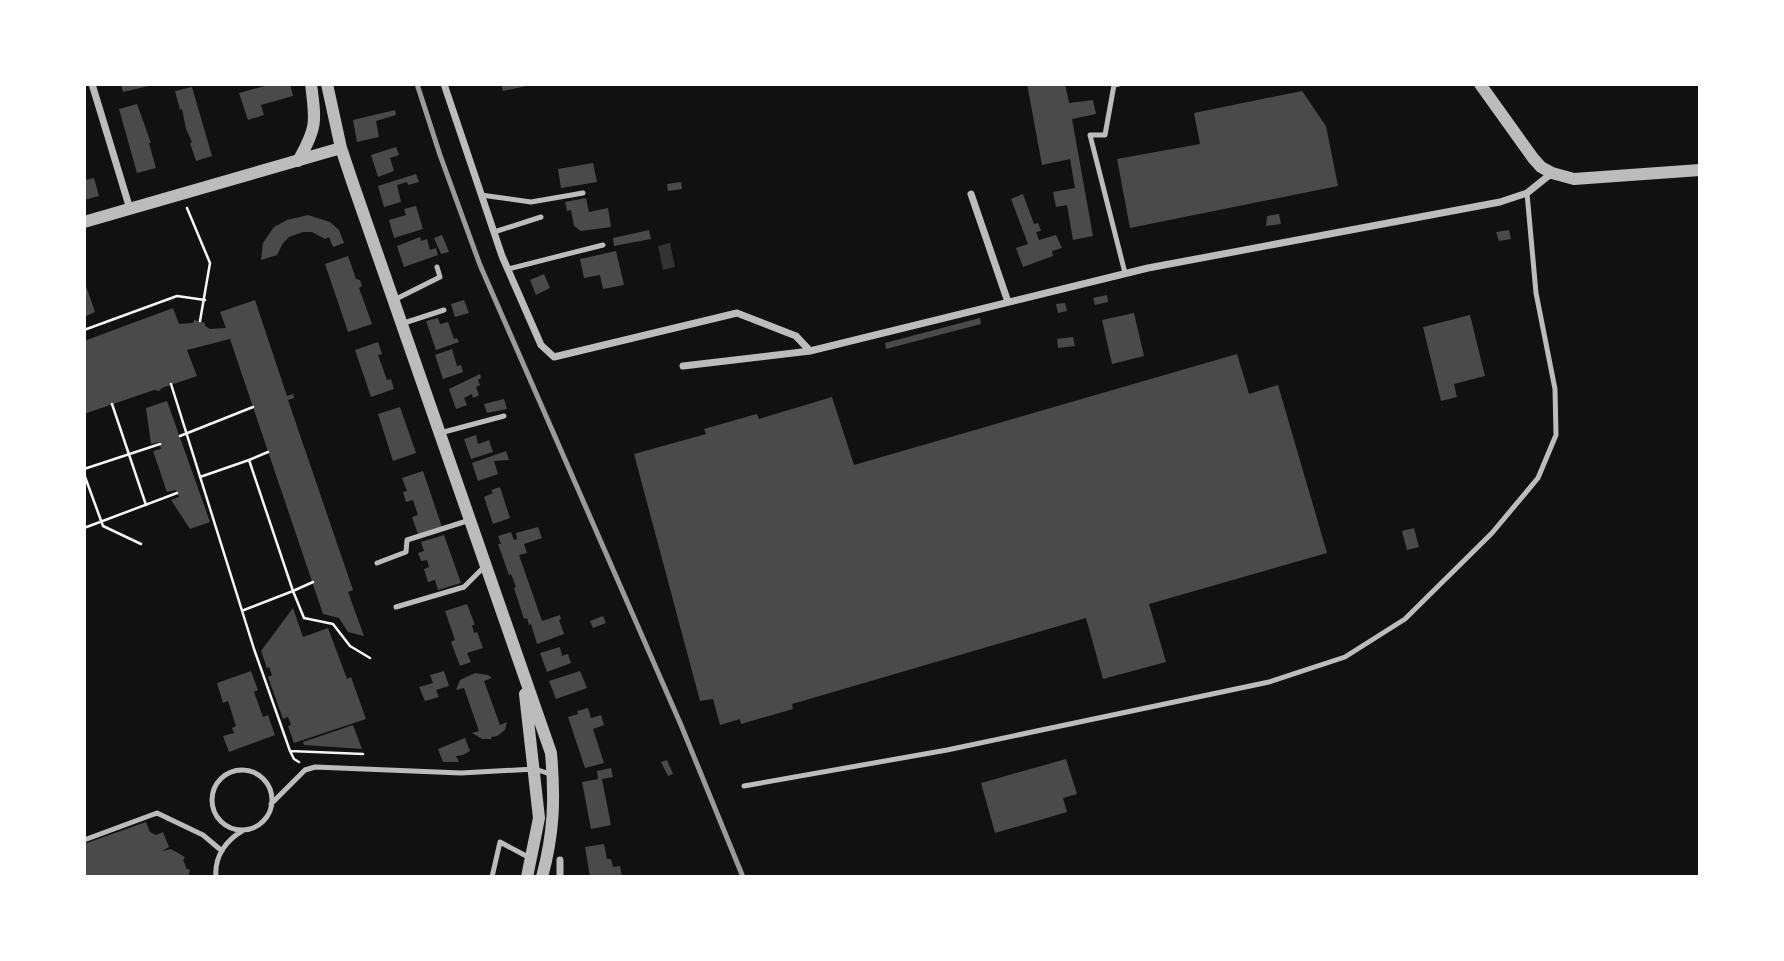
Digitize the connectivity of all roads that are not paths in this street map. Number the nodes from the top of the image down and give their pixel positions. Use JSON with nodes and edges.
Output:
{"nodes":[{"id":1,"x":92,"y":84,"type":"edge"},
{"id":2,"x":311,"y":84,"type":"edge"},
{"id":3,"x":327,"y":84,"type":"edge"},
{"id":4,"x":444,"y":84,"type":"edge"},
{"id":5,"x":1119,"y":84,"type":"edge"},
{"id":6,"x":1480,"y":84,"type":"edge"},
{"id":7,"x":341,"y":148,"type":"junction"},
{"id":8,"x":298,"y":161,"type":"junction"},
{"id":9,"x":1700,"y":170,"type":"edge"},
{"id":10,"x":1552,"y":173,"type":"junction"},
{"id":11,"x":583,"y":193,"type":"dead end"},
{"id":12,"x":1527,"y":193,"type":"junction"},
{"id":13,"x":971,"y":194,"type":"dead end"},
{"id":14,"x":481,"y":195,"type":"junction"},
{"id":15,"x":130,"y":209,"type":"junction"},
{"id":16,"x":541,"y":217,"type":"dead end"},
{"id":17,"x":84,"y":222,"type":"edge"},
{"id":18,"x":494,"y":232,"type":"junction"},
{"id":19,"x":603,"y":246,"type":"dead end"},
{"id":20,"x":437,"y":267,"type":"dead end"},
{"id":21,"x":508,"y":269,"type":"junction"},
{"id":22,"x":1125,"y":273,"type":"junction"},
{"id":23,"x":394,"y":300,"type":"junction"},
{"id":24,"x":1008,"y":302,"type":"junction"},
{"id":25,"x":444,"y":310,"type":"dead end"},
{"id":26,"x":402,"y":323,"type":"junction"},
{"id":27,"x":810,"y":351,"type":"junction"},
{"id":28,"x":683,"y":366,"type":"dead end"},
{"id":29,"x":504,"y":416,"type":"dead end"},
{"id":30,"x":440,"y":433,"type":"junction"},
{"id":31,"x":470,"y":520,"type":"junction"},
{"id":32,"x":377,"y":563,"type":"dead end"},
{"id":33,"x":486,"y":565,"type":"junction"},
{"id":34,"x":396,"y":607,"type":"dead end"},
{"id":35,"x":522,"y":670,"type":"junction"},
{"id":36,"x":535,"y":769,"type":"junction"},
{"id":37,"x":553,"y":775,"type":"junction"},
{"id":38,"x":744,"y":786,"type":"dead end"},
{"id":39,"x":271,"y":803,"type":"junction"},
{"id":40,"x":244,"y":830,"type":"junction"},
{"id":41,"x":84,"y":840,"type":"edge"},
{"id":42,"x":222,"y":851,"type":"junction"},
{"id":43,"x":532,"y":859,"type":"junction"},
{"id":44,"x":560,"y":860,"type":"dead end"},
{"id":45,"x":216,"y":877,"type":"edge"},
{"id":46,"x":492,"y":877,"type":"edge"},
{"id":47,"x":527,"y":877,"type":"edge"},
{"id":48,"x":542,"y":877,"type":"edge"},
{"id":49,"x":561,"y":877,"type":"edge"}],
"edges":[{"from":1,"to":15,"type":"street"},
{"from":2,"to":8,"type":"street"},
{"from":3,"to":7,"type":"street"},
{"from":4,"to":14,"type":"street"},
{"from":5,"to":22,"type":"lane"},
{"from":6,"to":10,"type":"street"},
{"from":7,"to":8,"type":"street"},
{"from":7,"to":23,"type":"street"},
{"from":8,"to":15,"type":"street"},
{"from":9,"to":10,"type":"street"},
{"from":10,"to":12,"type":"street"},
{"from":11,"to":14,"type":"lane"},
{"from":12,"to":22,"type":"street"},
{"from":12,"to":38,"type":"lane"},
{"from":13,"to":24,"type":"street"},
{"from":14,"to":18,"type":"street"},
{"from":15,"to":17,"type":"street"},
{"from":16,"to":18,"type":"lane"},
{"from":18,"to":21,"type":"street"},
{"from":19,"to":21,"type":"lane"},
{"from":20,"to":23,"type":"lane"},
{"from":21,"to":27,"type":"street"},
{"from":22,"to":24,"type":"street"},
{"from":23,"to":26,"type":"street"},
{"from":24,"to":27,"type":"street"},
{"from":25,"to":26,"type":"lane"},
{"from":26,"to":30,"type":"street"},
{"from":27,"to":28,"type":"street"},
{"from":29,"to":30,"type":"lane"},
{"from":30,"to":31,"type":"street"},
{"from":31,"to":32,"type":"lane"},
{"from":31,"to":33,"type":"street"},
{"from":33,"to":34,"type":"lane"},
{"from":33,"to":35,"type":"street"},
{"from":35,"to":36,"type":"street"},
{"from":35,"to":37,"type":"street"},
{"from":36,"to":37,"type":"lane"},
{"from":36,"to":39,"type":"lane"},
{"from":36,"to":43,"type":"street"},
{"from":37,"to":48,"type":"street"},
{"from":39,"to":40,"type":"lane"},
{"from":39,"to":40,"type":"lane"},
{"from":40,"to":42,"type":"lane"},
{"from":41,"to":42,"type":"lane"},
{"from":42,"to":45,"type":"lane"},
{"from":43,"to":46,"type":"lane"},
{"from":43,"to":47,"type":"street"},
{"from":44,"to":49,"type":"street"}]}
